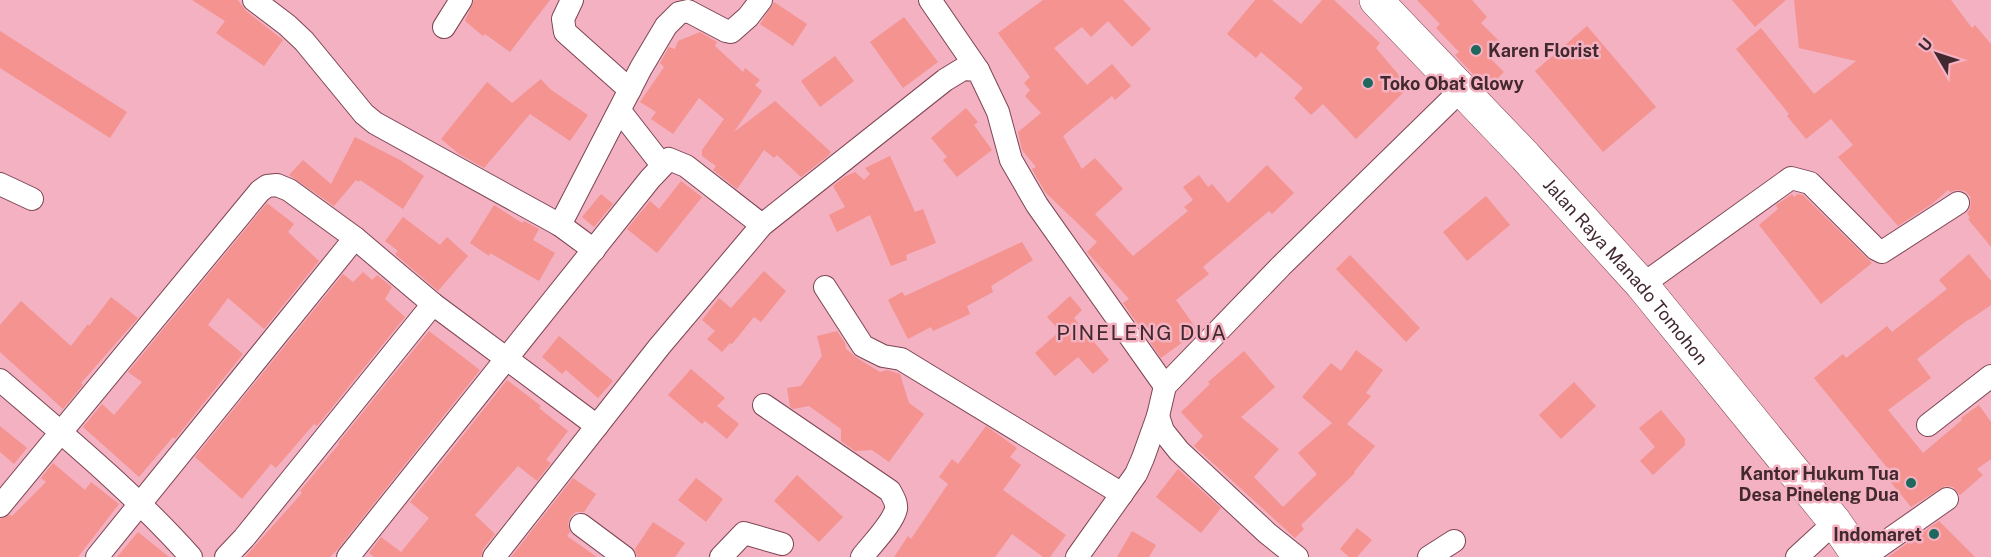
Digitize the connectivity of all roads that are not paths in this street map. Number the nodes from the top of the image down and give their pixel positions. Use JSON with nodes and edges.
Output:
{"nodes":[{"id":1,"x":254,"y":0,"type":"edge"},
{"id":2,"x":461,"y":0,"type":"edge"},
{"id":3,"x":572,"y":0,"type":"edge"},
{"id":4,"x":761,"y":0,"type":"edge"},
{"id":5,"x":930,"y":0,"type":"edge"},
{"id":6,"x":1376,"y":0,"type":"edge"},
{"id":7,"x":444,"y":27,"type":"dead end"},
{"id":8,"x":978,"y":70,"type":"junction"},
{"id":9,"x":1462,"y":89,"type":"junction"},
{"id":10,"x":630,"y":90,"type":"junction"},
{"id":11,"x":620,"y":111,"type":"junction"},
{"id":12,"x":662,"y":165,"type":"junction"},
{"id":13,"x":0,"y":184,"type":"edge"},
{"id":14,"x":32,"y":199,"type":"dead end"},
{"id":15,"x":1958,"y":203,"type":"dead end"},
{"id":16,"x":560,"y":225,"type":"junction"},
{"id":17,"x":762,"y":225,"type":"junction"},
{"id":18,"x":355,"y":238,"type":"junction"},
{"id":19,"x":594,"y":250,"type":"junction"},
{"id":20,"x":1642,"y":285,"type":"junction"},
{"id":21,"x":825,"y":287,"type":"dead end"},
{"id":22,"x":432,"y":304,"type":"junction"},
{"id":23,"x":506,"y":358,"type":"junction"},
{"id":24,"x":1991,"y":376,"type":"edge"},
{"id":25,"x":0,"y":380,"type":"edge"},
{"id":26,"x":1165,"y":386,"type":"junction"},
{"id":27,"x":764,"y":405,"type":"dead end"},
{"id":28,"x":1158,"y":416,"type":"junction"},
{"id":29,"x":1928,"y":425,"type":"dead end"},
{"id":30,"x":597,"y":426,"type":"junction"},
{"id":31,"x":62,"y":433,"type":"junction"},
{"id":32,"x":1122,"y":494,"type":"junction"},
{"id":33,"x":1947,"y":499,"type":"dead end"},
{"id":34,"x":139,"y":505,"type":"junction"},
{"id":35,"x":0,"y":506,"type":"edge"},
{"id":36,"x":1835,"y":522,"type":"junction"},
{"id":37,"x":581,"y":525,"type":"dead end"},
{"id":38,"x":1454,"y":541,"type":"dead end"},
{"id":39,"x":782,"y":544,"type":"dead end"},
{"id":40,"x":97,"y":557,"type":"edge"},
{"id":41,"x":192,"y":557,"type":"edge"},
{"id":42,"x":226,"y":557,"type":"edge"},
{"id":43,"x":348,"y":557,"type":"edge"},
{"id":44,"x":494,"y":557,"type":"edge"},
{"id":45,"x":624,"y":557,"type":"edge"},
{"id":46,"x":721,"y":557,"type":"edge"},
{"id":47,"x":862,"y":557,"type":"edge"},
{"id":48,"x":1077,"y":557,"type":"edge"},
{"id":49,"x":1297,"y":557,"type":"edge"},
{"id":50,"x":1429,"y":557,"type":"edge"},
{"id":51,"x":1797,"y":557,"type":"edge"},
{"id":52,"x":1859,"y":557,"type":"edge"},
{"id":53,"x":1864,"y":557,"type":"edge"}],
"edges":[{"from":1,"to":16,"type":"street"},
{"from":2,"to":7,"type":"street"},
{"from":3,"to":10,"type":"street"},
{"from":4,"to":10,"type":"street"},
{"from":5,"to":8,"type":"street"},
{"from":6,"to":9,"type":"highway","name":"Jalan Raya Manado Tomohon"},
{"from":8,"to":17,"type":"street"},
{"from":8,"to":26,"type":"street"},
{"from":9,"to":20,"type":"highway","name":"Jalan Raya Manado Tomohon"},
{"from":9,"to":26,"type":"street"},
{"from":10,"to":11,"type":"street"},
{"from":11,"to":12,"type":"street"},
{"from":11,"to":16,"type":"street"},
{"from":12,"to":17,"type":"street"},
{"from":12,"to":19,"type":"street"},
{"from":13,"to":14,"type":"street"},
{"from":15,"to":20,"type":"street"},
{"from":16,"to":19,"type":"street"},
{"from":17,"to":30,"type":"street"},
{"from":18,"to":22,"type":"street"},
{"from":18,"to":31,"type":"street"},
{"from":18,"to":34,"type":"street"},
{"from":19,"to":23,"type":"street"},
{"from":20,"to":36,"type":"highway","name":"Jalan Raya Manado Tomohon"},
{"from":21,"to":32,"type":"street"},
{"from":22,"to":23,"type":"street"},
{"from":22,"to":42,"type":"street"},
{"from":23,"to":30,"type":"street"},
{"from":23,"to":43,"type":"street"},
{"from":24,"to":29,"type":"street"},
{"from":25,"to":31,"type":"street"},
{"from":26,"to":28,"type":"street"},
{"from":27,"to":47,"type":"street"},
{"from":28,"to":32,"type":"street"},
{"from":28,"to":49,"type":"street"},
{"from":30,"to":44,"type":"street"},
{"from":31,"to":34,"type":"street"},
{"from":31,"to":35,"type":"street"},
{"from":32,"to":48,"type":"street"},
{"from":33,"to":53,"type":"street"},
{"from":34,"to":40,"type":"street"},
{"from":34,"to":41,"type":"street"},
{"from":36,"to":51,"type":"street"},
{"from":36,"to":52,"type":"highway","name":"Jalan Raya Manado Tomohon"},
{"from":37,"to":45,"type":"street"},
{"from":38,"to":50,"type":"street"},
{"from":39,"to":46,"type":"street"}]}
